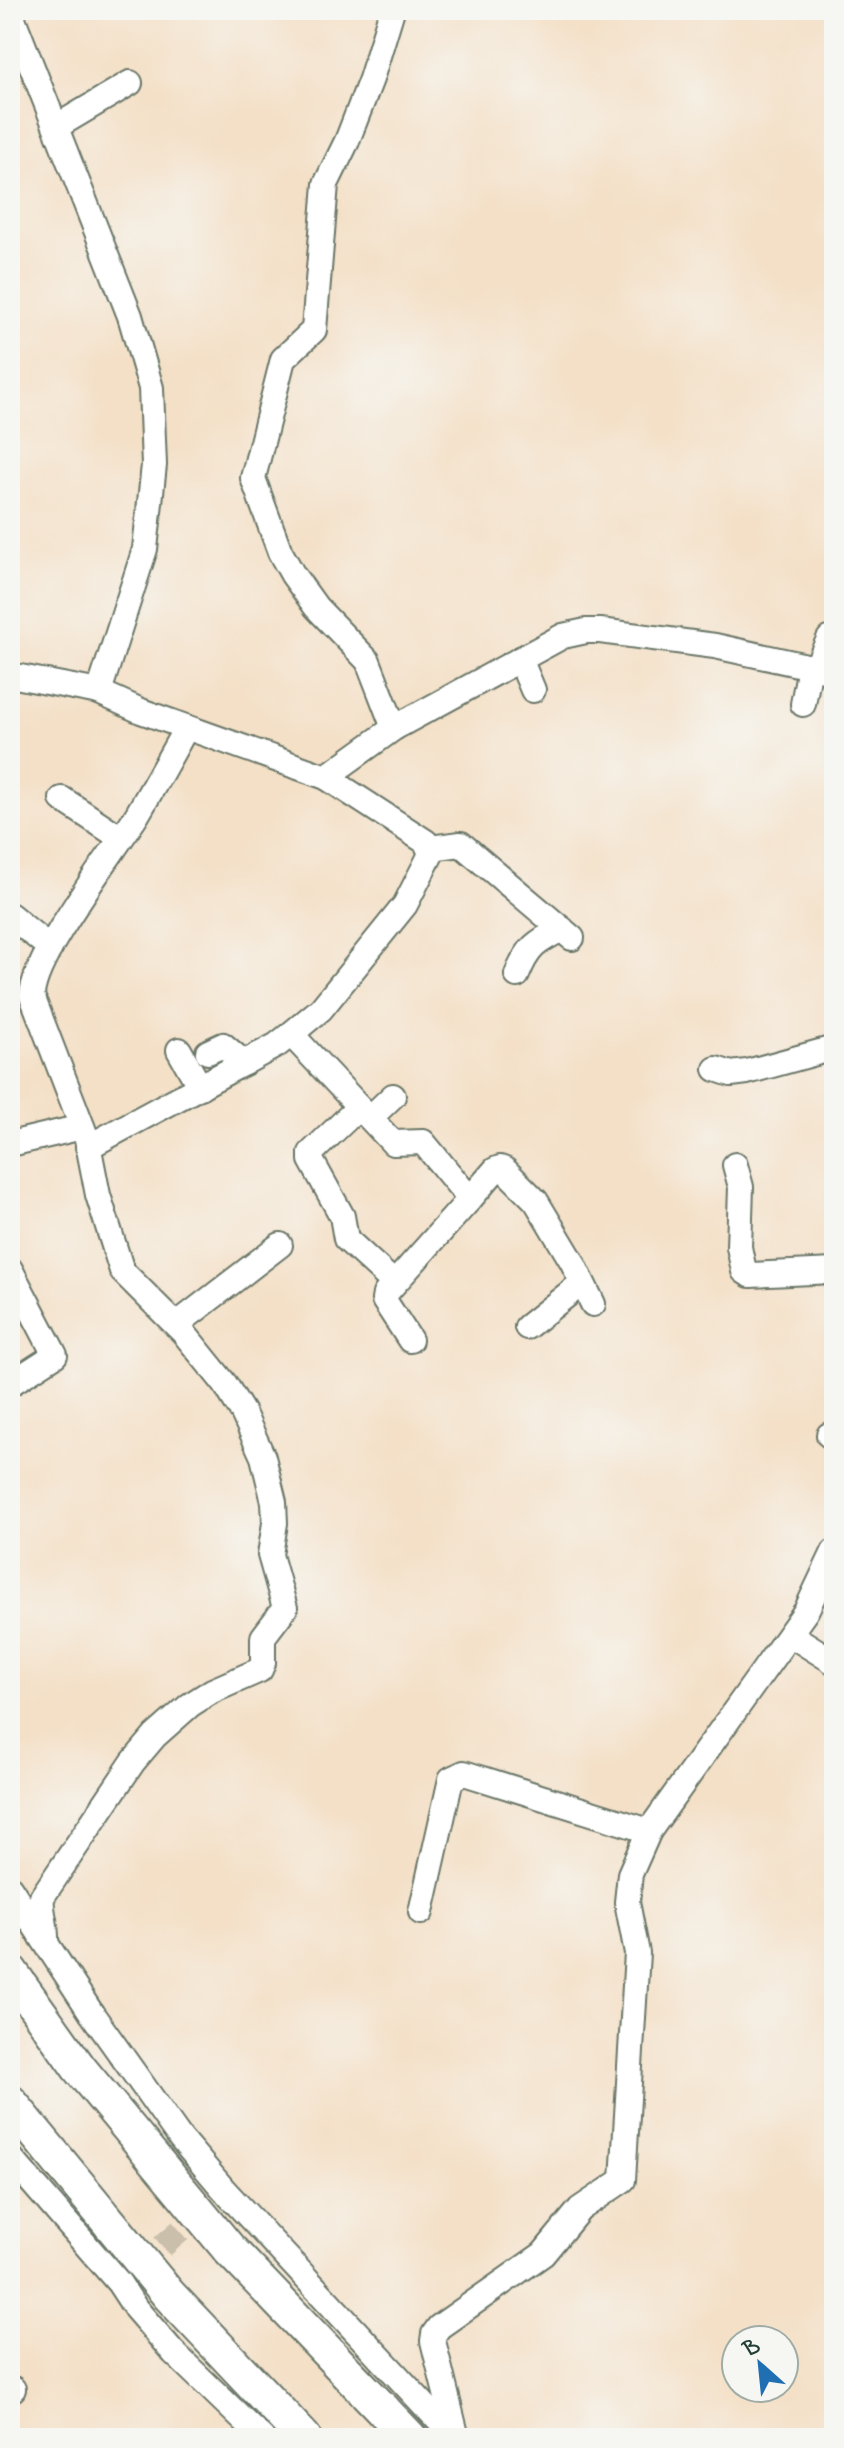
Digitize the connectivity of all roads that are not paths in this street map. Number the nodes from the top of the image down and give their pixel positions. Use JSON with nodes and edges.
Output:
{"nodes":[{"id":1,"x":392,"y":10,"type":"edge"},
{"id":2,"x":10,"y":11,"type":"edge"},
{"id":3,"x":130,"y":83,"type":"dead end"},
{"id":4,"x":56,"y":127,"type":"junction"},
{"id":5,"x":829,"y":639,"type":"dead end"},
{"id":6,"x":520,"y":659,"type":"junction"},
{"id":7,"x":820,"y":669,"type":"edge"},
{"id":8,"x":10,"y":675,"type":"edge"},
{"id":9,"x":533,"y":690,"type":"dead end"},
{"id":10,"x":99,"y":692,"type":"junction"},
{"id":11,"x":803,"y":704,"type":"dead end"},
{"id":12,"x":186,"y":728,"type":"junction"},
{"id":13,"x":394,"y":728,"type":"junction"},
{"id":14,"x":326,"y":777,"type":"junction"},
{"id":15,"x":62,"y":799,"type":"dead end"},
{"id":16,"x":121,"y":838,"type":"junction"},
{"id":17,"x":430,"y":848,"type":"junction"},
{"id":18,"x":10,"y":915,"type":"edge"},
{"id":19,"x":50,"y":948,"type":"junction"},
{"id":20,"x":517,"y":975,"type":"dead end"},
{"id":21,"x":291,"y":1034,"type":"junction"},
{"id":22,"x":834,"y":1048,"type":"edge"},
{"id":23,"x":179,"y":1050,"type":"dead end"},
{"id":24,"x":208,"y":1052,"type":"dead end"},
{"id":25,"x":244,"y":1063,"type":"junction"},
{"id":26,"x":716,"y":1069,"type":"dead end"},
{"id":27,"x":200,"y":1087,"type":"junction"},
{"id":28,"x":393,"y":1096,"type":"dead end"},
{"id":29,"x":365,"y":1113,"type":"junction"},
{"id":30,"x":85,"y":1137,"type":"junction"},
{"id":31,"x":10,"y":1144,"type":"edge"},
{"id":32,"x":735,"y":1165,"type":"dead end"},
{"id":33,"x":470,"y":1199,"type":"junction"},
{"id":34,"x":280,"y":1245,"type":"dead end"},
{"id":35,"x":10,"y":1269,"type":"edge"},
{"id":36,"x":834,"y":1271,"type":"edge"},
{"id":37,"x":394,"y":1283,"type":"junction"},
{"id":38,"x":176,"y":1325,"type":"junction"},
{"id":39,"x":527,"y":1327,"type":"dead end"},
{"id":40,"x":410,"y":1340,"type":"dead end"},
{"id":41,"x":10,"y":1384,"type":"edge"},
{"id":42,"x":834,"y":1552,"type":"edge"},
{"id":43,"x":791,"y":1635,"type":"junction"},
{"id":44,"x":834,"y":1662,"type":"edge"},
{"id":45,"x":649,"y":1831,"type":"junction"},
{"id":46,"x":10,"y":1888,"type":"edge"},
{"id":47,"x":421,"y":1912,"type":"dead end"},
{"id":48,"x":46,"y":1942,"type":"junction"},
{"id":49,"x":10,"y":1971,"type":"edge"},
{"id":50,"x":10,"y":2102,"type":"edge"},
{"id":51,"x":10,"y":2157,"type":"edge"},
{"id":52,"x":262,"y":2438,"type":"edge"},
{"id":53,"x":304,"y":2438,"type":"edge"},
{"id":54,"x":410,"y":2438,"type":"edge"},
{"id":55,"x":456,"y":2438,"type":"edge"}],
"edges":[{"from":1,"to":13,"type":"street"},
{"from":2,"to":4,"type":"street"},
{"from":3,"to":4,"type":"street"},
{"from":4,"to":10,"type":"street"},
{"from":5,"to":7,"type":"street"},
{"from":6,"to":7,"type":"street"},
{"from":6,"to":9,"type":"street"},
{"from":6,"to":13,"type":"street"},
{"from":7,"to":11,"type":"street"},
{"from":8,"to":10,"type":"street"},
{"from":10,"to":12,"type":"street"},
{"from":12,"to":14,"type":"street"},
{"from":12,"to":16,"type":"street"},
{"from":13,"to":14,"type":"street"},
{"from":14,"to":17,"type":"street"},
{"from":15,"to":16,"type":"street"},
{"from":16,"to":19,"type":"street"},
{"from":17,"to":20,"type":"street"},
{"from":17,"to":21,"type":"street"},
{"from":18,"to":19,"type":"street"},
{"from":19,"to":30,"type":"street"},
{"from":21,"to":25,"type":"street"},
{"from":21,"to":29,"type":"street"},
{"from":22,"to":26,"type":"street"},
{"from":23,"to":27,"type":"street"},
{"from":24,"to":25,"type":"street"},
{"from":25,"to":27,"type":"street"},
{"from":27,"to":30,"type":"street"},
{"from":28,"to":29,"type":"street"},
{"from":29,"to":33,"type":"street"},
{"from":29,"to":37,"type":"street"},
{"from":30,"to":31,"type":"street"},
{"from":30,"to":38,"type":"street"},
{"from":32,"to":36,"type":"street"},
{"from":33,"to":37,"type":"street"},
{"from":33,"to":39,"type":"street"},
{"from":34,"to":38,"type":"street"},
{"from":35,"to":41,"type":"street"},
{"from":37,"to":40,"type":"street"},
{"from":38,"to":48,"type":"street"},
{"from":42,"to":43,"type":"street"},
{"from":43,"to":44,"type":"street"},
{"from":43,"to":45,"type":"street"},
{"from":45,"to":47,"type":"street"},
{"from":45,"to":55,"type":"street"},
{"from":46,"to":48,"type":"street"},
{"from":48,"to":55,"type":"street"},
{"from":49,"to":54,"type":"highway"},
{"from":50,"to":53,"type":"highway"},
{"from":51,"to":52,"type":"street"}]}
